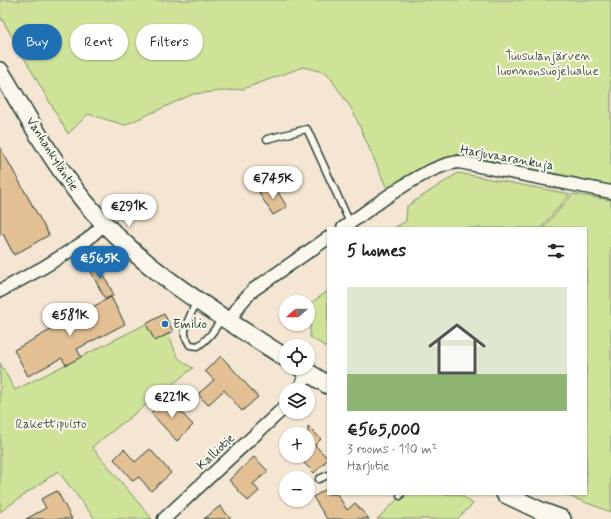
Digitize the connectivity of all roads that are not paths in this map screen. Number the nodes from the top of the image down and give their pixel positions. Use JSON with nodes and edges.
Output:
{"nodes":[{"id":1,"x":0,"y":71,"type":"edge"},
{"id":2,"x":267,"y":139,"type":"dead end"},
{"id":3,"x":611,"y":192,"type":"edge"},
{"id":4,"x":104,"y":224,"type":"junction"},
{"id":5,"x":347,"y":226,"type":"edge"},
{"id":6,"x":327,"y":239,"type":"edge"},
{"id":7,"x":0,"y":291,"type":"edge"},
{"id":8,"x":196,"y":300,"type":"junction"},
{"id":9,"x":226,"y":320,"type":"junction"},
{"id":10,"x":279,"y":354,"type":"edge"},
{"id":11,"x":313,"y":375,"type":"edge"},
{"id":12,"x":327,"y":384,"type":"edge"},
{"id":13,"x":279,"y":412,"type":"edge"},
{"id":14,"x":327,"y":475,"type":"edge"},
{"id":15,"x":319,"y":479,"type":"dead end"},
{"id":16,"x":508,"y":495,"type":"edge"},
{"id":17,"x":164,"y":519,"type":"edge"},
{"id":18,"x":562,"y":519,"type":"edge"}],
"edges":[{"from":1,"to":4,"type":"street","name":"Vanhankyläntie"},
{"from":2,"to":5,"type":"lane"},
{"from":3,"to":5,"type":"street","name":"Harjuvaarankuja"},
{"from":4,"to":7,"type":"street"},
{"from":4,"to":8,"type":"street","name":"Vanhankyläntie"},
{"from":6,"to":9,"type":"street"},
{"from":8,"to":9,"type":"street","name":"Vanhankyläntie"},
{"from":8,"to":9,"type":"lane"},
{"from":9,"to":10,"type":"street","name":"Vanhankyläntie"},
{"from":11,"to":12,"type":"street"},
{"from":13,"to":17,"type":"street","name":"Kalliotie"},
{"from":14,"to":15,"type":"lane"},
{"from":16,"to":18,"type":"street"}]}
